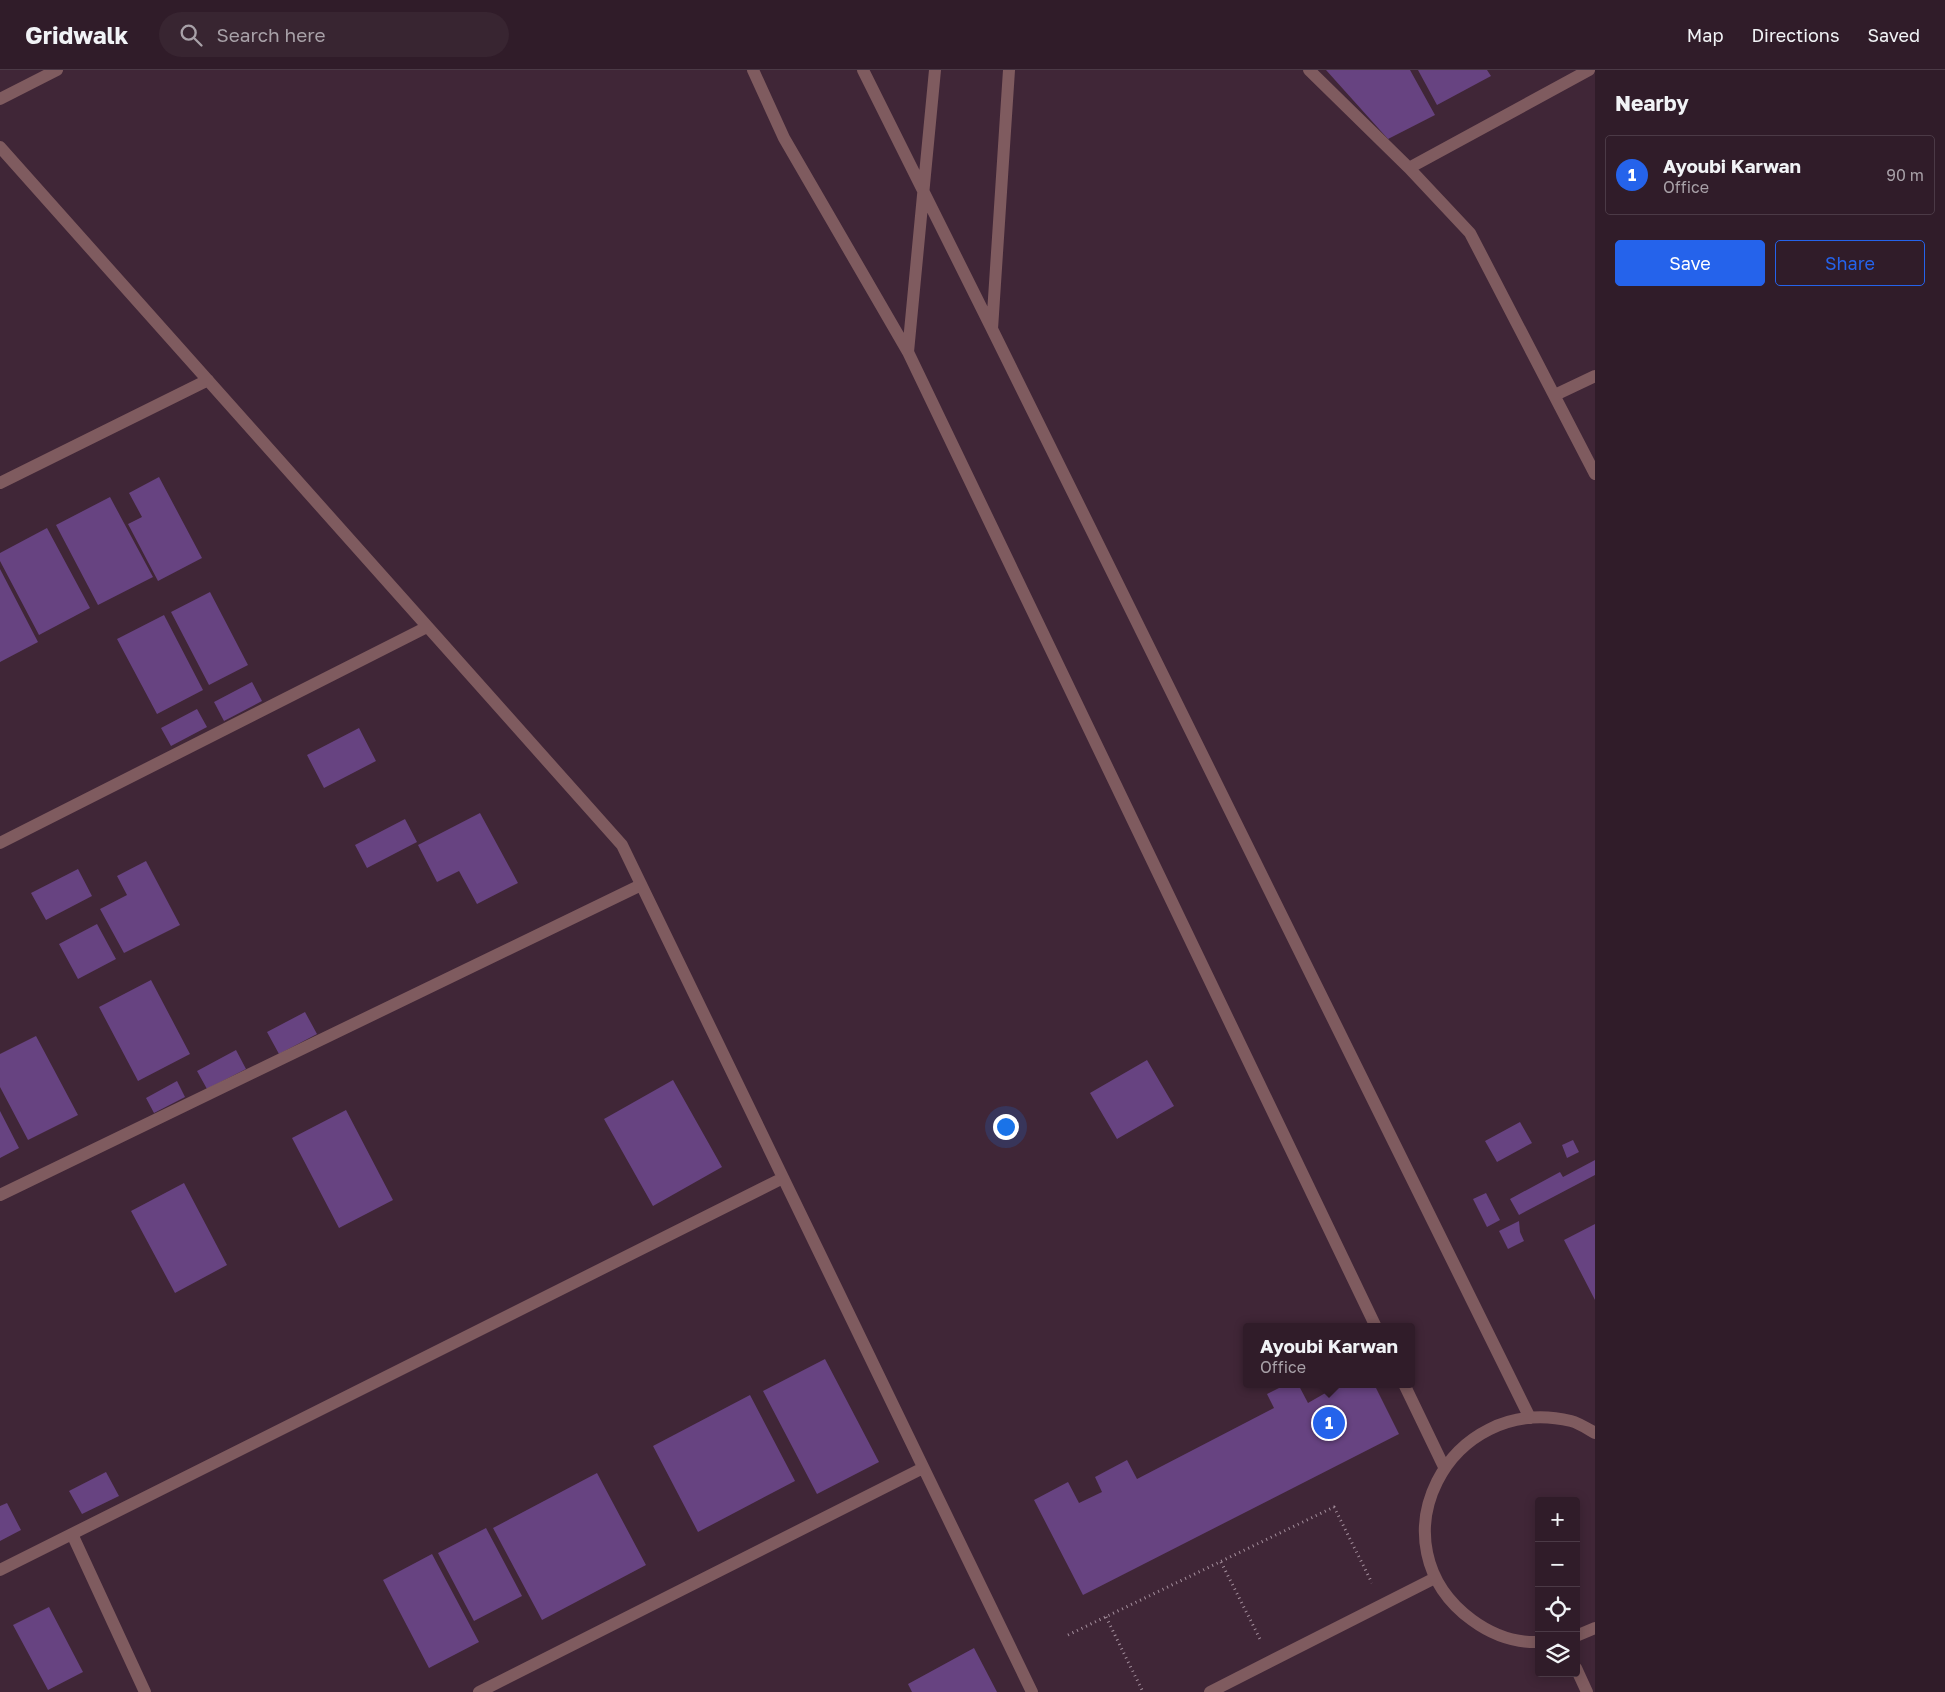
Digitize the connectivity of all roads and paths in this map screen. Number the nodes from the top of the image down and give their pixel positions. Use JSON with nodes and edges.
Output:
{"nodes":[{"id":1,"x":57,"y":70,"type":"edge"},
{"id":2,"x":752,"y":70,"type":"edge"},
{"id":3,"x":863,"y":70,"type":"edge"},
{"id":4,"x":935,"y":70,"type":"edge"},
{"id":5,"x":1009,"y":70,"type":"edge"},
{"id":6,"x":1309,"y":70,"type":"edge"},
{"id":7,"x":1589,"y":70,"type":"edge"},
{"id":8,"x":0,"y":99,"type":"edge"},
{"id":9,"x":0,"y":147,"type":"edge"},
{"id":10,"x":1409,"y":168,"type":"junction"},
{"id":11,"x":923,"y":193,"type":"junction"},
{"id":12,"x":992,"y":329,"type":"junction"},
{"id":13,"x":908,"y":352,"type":"junction"},
{"id":14,"x":1595,"y":376,"type":"edge"},
{"id":15,"x":208,"y":380,"type":"junction"},
{"id":16,"x":1555,"y":395,"type":"junction"},
{"id":17,"x":1595,"y":474,"type":"edge"},
{"id":18,"x":0,"y":483,"type":"edge"},
{"id":19,"x":427,"y":627,"type":"junction"},
{"id":20,"x":0,"y":843,"type":"edge"},
{"id":21,"x":641,"y":885,"type":"junction"},
{"id":22,"x":783,"y":1178,"type":"junction"},
{"id":23,"x":0,"y":1195,"type":"edge"},
{"id":24,"x":1374,"y":1323,"type":"edge"},
{"id":25,"x":1406,"y":1388,"type":"edge"},
{"id":26,"x":1530,"y":1418,"type":"junction"},
{"id":27,"x":1595,"y":1433,"type":"edge"},
{"id":28,"x":1444,"y":1467,"type":"junction"},
{"id":29,"x":923,"y":1468,"type":"junction"},
{"id":30,"x":72,"y":1534,"type":"junction"},
{"id":31,"x":1221,"y":1562,"type":"junction"},
{"id":32,"x":0,"y":1570,"type":"edge"},
{"id":33,"x":1435,"y":1578,"type":"junction"},
{"id":34,"x":1383,"y":1604,"type":"junction"},
{"id":35,"x":1106,"y":1617,"type":"junction"},
{"id":36,"x":1595,"y":1628,"type":"edge"},
{"id":37,"x":1580,"y":1634,"type":"edge"},
{"id":38,"x":1068,"y":1635,"type":"dead end"},
{"id":39,"x":1535,"y":1642,"type":"edge"},
{"id":40,"x":1271,"y":1661,"type":"junction"},
{"id":41,"x":1580,"y":1676,"type":"edge"},
{"id":42,"x":145,"y":1692,"type":"edge"},
{"id":43,"x":480,"y":1692,"type":"edge"},
{"id":44,"x":1032,"y":1692,"type":"edge"},
{"id":45,"x":1143,"y":1692,"type":"edge"},
{"id":46,"x":1210,"y":1692,"type":"edge"},
{"id":47,"x":1588,"y":1692,"type":"edge"}],
"edges":[{"from":1,"to":8,"type":"street"},
{"from":2,"to":13,"type":"street"},
{"from":3,"to":11,"type":"street"},
{"from":4,"to":11,"type":"street"},
{"from":5,"to":12,"type":"street"},
{"from":6,"to":10,"type":"street"},
{"from":7,"to":10,"type":"street"},
{"from":9,"to":15,"type":"street"},
{"from":10,"to":16,"type":"street"},
{"from":11,"to":12,"type":"street"},
{"from":11,"to":13,"type":"street"},
{"from":12,"to":26,"type":"street"},
{"from":13,"to":24,"type":"street"},
{"from":14,"to":16,"type":"street"},
{"from":15,"to":18,"type":"street"},
{"from":15,"to":19,"type":"street"},
{"from":16,"to":17,"type":"street"},
{"from":19,"to":20,"type":"street"},
{"from":19,"to":21,"type":"street"},
{"from":21,"to":22,"type":"street"},
{"from":21,"to":23,"type":"street"},
{"from":22,"to":29,"type":"street"},
{"from":22,"to":30,"type":"street"},
{"from":25,"to":28,"type":"street"},
{"from":26,"to":27,"type":"street"},
{"from":26,"to":28,"type":"street"},
{"from":28,"to":33,"type":"street"},
{"from":29,"to":43,"type":"street"},
{"from":29,"to":44,"type":"street"},
{"from":30,"to":32,"type":"street"},
{"from":30,"to":42,"type":"street"},
{"from":31,"to":34,"type":"path"},
{"from":31,"to":35,"type":"path"},
{"from":31,"to":40,"type":"path"},
{"from":33,"to":34,"type":"street"},
{"from":33,"to":39,"type":"street"},
{"from":34,"to":40,"type":"street"},
{"from":35,"to":38,"type":"path"},
{"from":35,"to":45,"type":"path"},
{"from":36,"to":37,"type":"street"},
{"from":40,"to":46,"type":"street"},
{"from":41,"to":47,"type":"street"}]}
